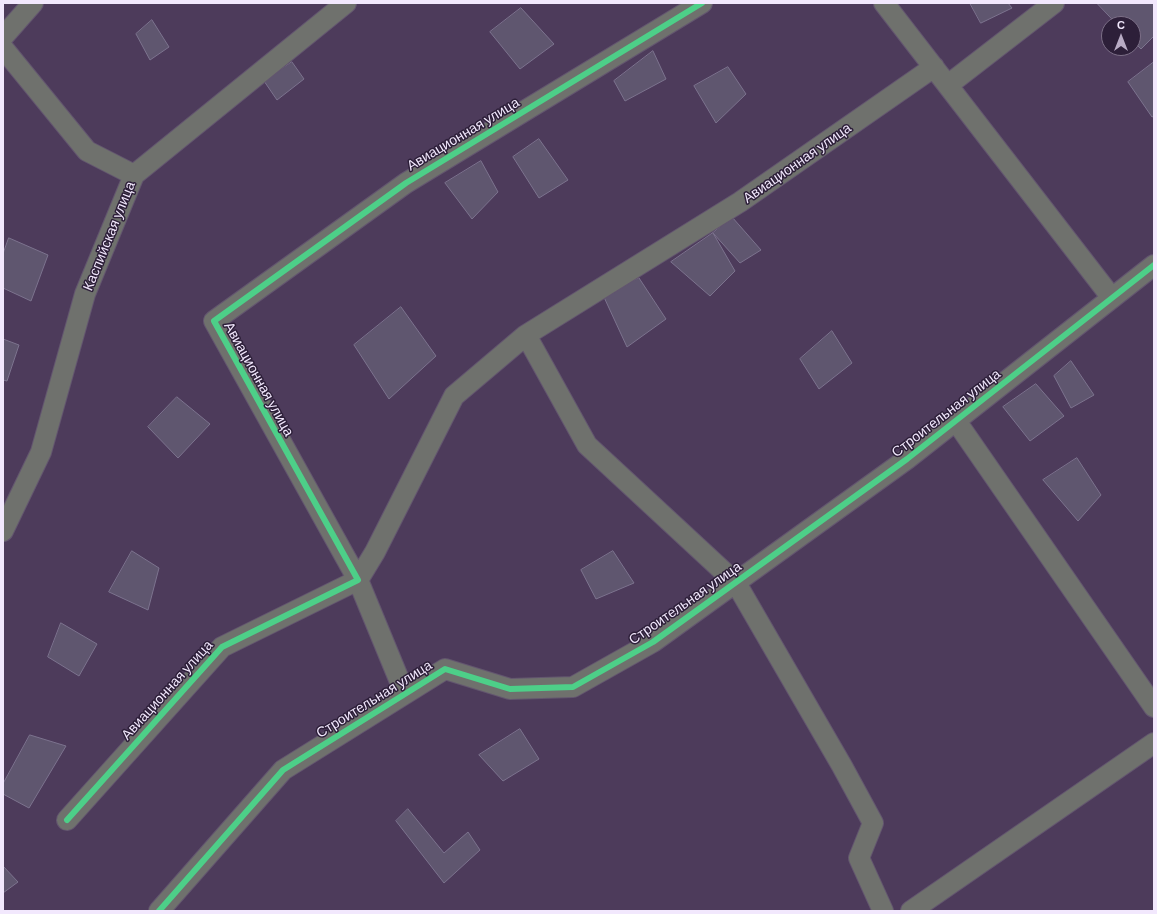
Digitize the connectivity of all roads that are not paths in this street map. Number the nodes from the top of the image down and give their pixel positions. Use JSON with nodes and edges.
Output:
{"nodes":[{"id":1,"x":32,"y":3,"type":"edge"},
{"id":2,"x":346,"y":3,"type":"edge"},
{"id":3,"x":702,"y":3,"type":"edge"},
{"id":4,"x":884,"y":3,"type":"edge"},
{"id":5,"x":1054,"y":3,"type":"edge"},
{"id":6,"x":3,"y":37,"type":"edge"},
{"id":7,"x":3,"y":48,"type":"edge"},
{"id":8,"x":934,"y":67,"type":"junction"},
{"id":9,"x":948,"y":86,"type":"junction"},
{"id":10,"x":134,"y":175,"type":"junction"},
{"id":11,"x":1154,"y":265,"type":"edge"},
{"id":12,"x":1112,"y":298,"type":"junction"},
{"id":13,"x":526,"y":335,"type":"junction"},
{"id":14,"x":956,"y":421,"type":"junction"},
{"id":15,"x":3,"y":531,"type":"edge"},
{"id":16,"x":358,"y":580,"type":"junction"},
{"id":17,"x":736,"y":583,"type":"junction"},
{"id":18,"x":405,"y":694,"type":"junction"},
{"id":19,"x":1154,"y":707,"type":"edge"},
{"id":20,"x":1154,"y":743,"type":"edge"},
{"id":21,"x":67,"y":820,"type":"dead end"},
{"id":22,"x":159,"y":911,"type":"edge"},
{"id":23,"x":883,"y":911,"type":"edge"},
{"id":24,"x":911,"y":911,"type":"edge"}],
"edges":[{"from":1,"to":6,"type":"street"},
{"from":2,"to":10,"type":"street","name":"Каспийская улица"},
{"from":3,"to":16,"type":"street","name":"Авиационная улица"},
{"from":4,"to":8,"type":"street"},
{"from":5,"to":9,"type":"street"},
{"from":7,"to":10,"type":"street"},
{"from":8,"to":9,"type":"street"},
{"from":8,"to":13,"type":"street","name":"Авиационная улица"},
{"from":9,"to":12,"type":"street"},
{"from":10,"to":15,"type":"street","name":"Каспийская улица"},
{"from":11,"to":12,"type":"street","name":"Строительная улица"},
{"from":12,"to":14,"type":"street","name":"Строительная улица"},
{"from":13,"to":16,"type":"street","name":"Авиационная улица"},
{"from":13,"to":17,"type":"street"},
{"from":14,"to":17,"type":"street","name":"Строительная улица"},
{"from":14,"to":19,"type":"street"},
{"from":16,"to":18,"type":"street"},
{"from":16,"to":21,"type":"street","name":"Авиационная улица"},
{"from":17,"to":18,"type":"street","name":"Строительная улица"},
{"from":17,"to":23,"type":"street"},
{"from":18,"to":22,"type":"street","name":"Строительная улица"},
{"from":20,"to":24,"type":"street"}]}
